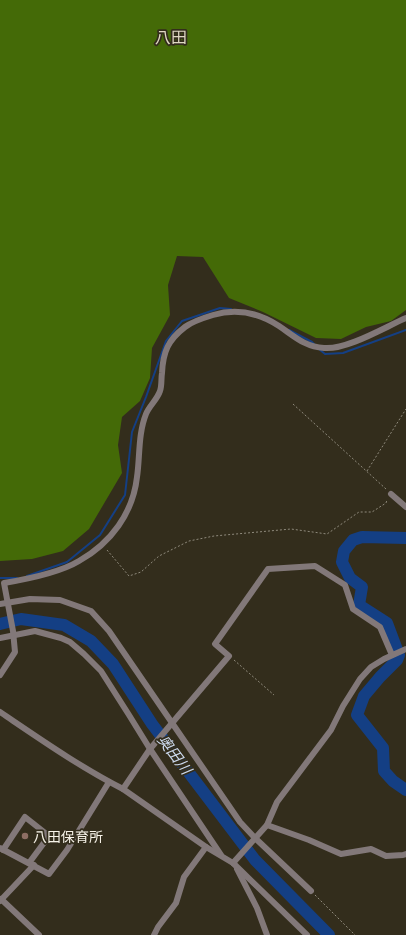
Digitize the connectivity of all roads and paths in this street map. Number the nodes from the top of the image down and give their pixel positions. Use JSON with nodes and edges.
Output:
{"nodes":[{"id":1,"x":406,"y":318,"type":"edge"},
{"id":2,"x":293,"y":404,"type":"dead end"},
{"id":3,"x":406,"y":409,"type":"edge"},
{"id":4,"x":367,"y":472,"type":"junction"},
{"id":5,"x":391,"y":494,"type":"junction"},
{"id":6,"x":406,"y":507,"type":"edge"},
{"id":7,"x":102,"y":545,"type":"junction"},
{"id":8,"x":0,"y":604,"type":"edge"},
{"id":9,"x":8,"y":605,"type":"junction"},
{"id":10,"x":13,"y":634,"type":"junction"},
{"id":11,"x":0,"y":638,"type":"edge"},
{"id":12,"x":406,"y":649,"type":"edge"},
{"id":13,"x":394,"y":654,"type":"junction"},
{"id":14,"x":230,"y":656,"type":"junction"},
{"id":15,"x":0,"y":675,"type":"edge"},
{"id":16,"x":274,"y":695,"type":"dead end"},
{"id":17,"x":0,"y":712,"type":"edge"},
{"id":18,"x":170,"y":725,"type":"junction"},
{"id":19,"x":150,"y":749,"type":"junction"},
{"id":20,"x":109,"y":782,"type":"junction"},
{"id":21,"x":123,"y":789,"type":"junction"},
{"id":22,"x":267,"y":825,"type":"junction"},
{"id":23,"x":255,"y":838,"type":"junction"},
{"id":24,"x":206,"y":847,"type":"junction"},
{"id":25,"x":1,"y":849,"type":"edge"},
{"id":26,"x":406,"y":854,"type":"edge"},
{"id":27,"x":222,"y":856,"type":"junction"},
{"id":28,"x":235,"y":860,"type":"junction"},
{"id":29,"x":31,"y":864,"type":"junction"},
{"id":30,"x":311,"y":891,"type":"joint"},
{"id":31,"x":1,"y":900,"type":"edge"},
{"id":32,"x":39,"y":935,"type":"edge"},
{"id":33,"x":154,"y":935,"type":"edge"},
{"id":34,"x":267,"y":935,"type":"edge"},
{"id":35,"x":307,"y":935,"type":"edge"},
{"id":36,"x":355,"y":935,"type":"edge"}],
"edges":[{"from":1,"to":7,"type":"street"},
{"from":2,"to":4,"type":"path"},
{"from":3,"to":4,"type":"path"},
{"from":4,"to":5,"type":"path"},
{"from":5,"to":6,"type":"street"},
{"from":5,"to":7,"type":"path"},
{"from":7,"to":9,"type":"street"},
{"from":8,"to":9,"type":"street"},
{"from":9,"to":10,"type":"street"},
{"from":9,"to":18,"type":"street"},
{"from":10,"to":11,"type":"street"},
{"from":10,"to":15,"type":"street"},
{"from":10,"to":19,"type":"street"},
{"from":12,"to":13,"type":"street"},
{"from":13,"to":14,"type":"street"},
{"from":13,"to":22,"type":"street"},
{"from":14,"to":16,"type":"path"},
{"from":14,"to":18,"type":"street"},
{"from":17,"to":20,"type":"street"},
{"from":18,"to":19,"type":"street"},
{"from":18,"to":23,"type":"street"},
{"from":19,"to":21,"type":"street"},
{"from":19,"to":27,"type":"street"},
{"from":20,"to":21,"type":"street"},
{"from":20,"to":29,"type":"street"},
{"from":21,"to":24,"type":"street"},
{"from":22,"to":23,"type":"street"},
{"from":22,"to":26,"type":"street"},
{"from":23,"to":28,"type":"street"},
{"from":23,"to":30,"type":"street"},
{"from":24,"to":27,"type":"street"},
{"from":24,"to":33,"type":"street"},
{"from":25,"to":29,"type":"street"},
{"from":25,"to":29,"type":"street"},
{"from":27,"to":28,"type":"street"},
{"from":28,"to":34,"type":"street"},
{"from":28,"to":35,"type":"street"},
{"from":29,"to":31,"type":"street"},
{"from":30,"to":36,"type":"path"},
{"from":31,"to":32,"type":"street"}]}
